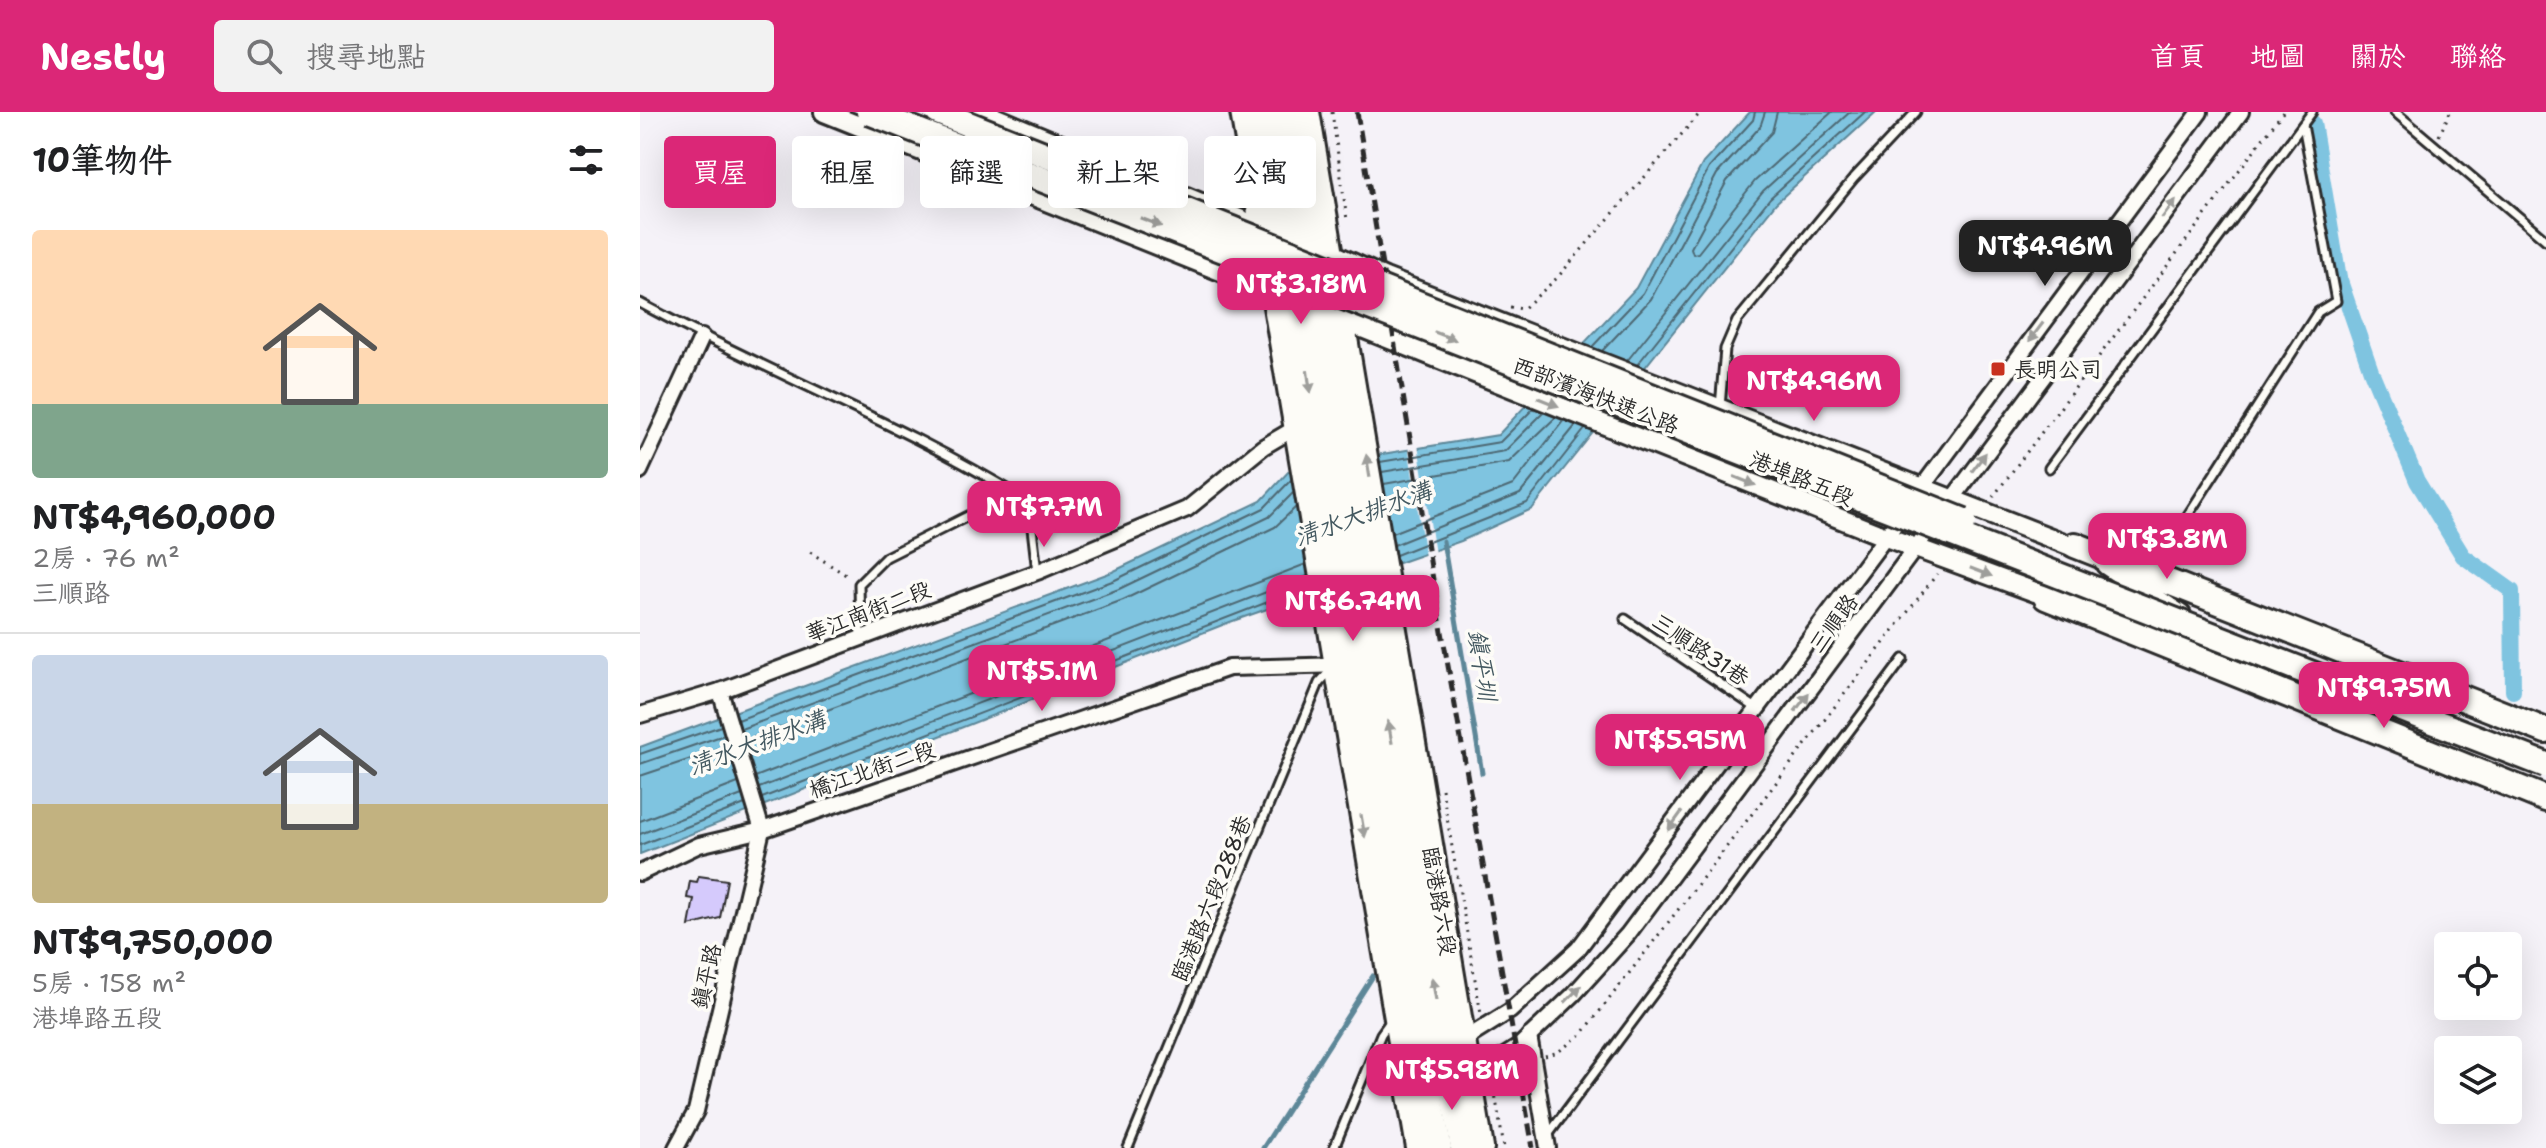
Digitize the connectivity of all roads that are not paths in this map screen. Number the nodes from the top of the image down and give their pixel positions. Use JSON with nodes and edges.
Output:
{"nodes":[{"id":1,"x":824,"y":112,"type":"edge"},
{"id":2,"x":869,"y":112,"type":"edge"},
{"id":3,"x":938,"y":112,"type":"edge"},
{"id":4,"x":982,"y":112,"type":"edge"},
{"id":5,"x":1243,"y":112,"type":"edge"},
{"id":6,"x":1264,"y":112,"type":"edge"},
{"id":7,"x":1287,"y":112,"type":"edge"},
{"id":8,"x":1307,"y":112,"type":"edge"},
{"id":9,"x":1916,"y":112,"type":"edge"},
{"id":10,"x":2200,"y":112,"type":"edge"},
{"id":11,"x":2241,"y":112,"type":"edge"},
{"id":12,"x":2312,"y":112,"type":"edge"},
{"id":13,"x":2395,"y":112,"type":"edge"},
{"id":14,"x":2303,"y":125,"type":"junction"},
{"id":15,"x":1285,"y":237,"type":"junction"},
{"id":16,"x":2546,"y":240,"type":"edge"},
{"id":17,"x":1331,"y":253,"type":"junction"},
{"id":18,"x":1275,"y":293,"type":"junction"},
{"id":19,"x":640,"y":303,"type":"edge"},
{"id":20,"x":1320,"y":311,"type":"junction"},
{"id":21,"x":702,"y":337,"type":"junction"},
{"id":22,"x":1720,"y":409,"type":"junction"},
{"id":23,"x":1325,"y":412,"type":"junction"},
{"id":24,"x":2049,"y":468,"type":"dead end"},
{"id":25,"x":640,"y":471,"type":"edge"},
{"id":26,"x":1921,"y":488,"type":"junction"},
{"id":27,"x":1952,"y":499,"type":"junction"},
{"id":28,"x":972,"y":514,"type":"dead end"},
{"id":29,"x":1886,"y":537,"type":"junction"},
{"id":30,"x":2075,"y":545,"type":"junction"},
{"id":31,"x":1916,"y":547,"type":"junction"},
{"id":32,"x":2156,"y":565,"type":"junction"},
{"id":33,"x":1037,"y":572,"type":"junction"},
{"id":34,"x":2046,"y":597,"type":"junction"},
{"id":35,"x":1625,"y":619,"type":"dead end"},
{"id":36,"x":860,"y":636,"type":"junction"},
{"id":37,"x":2237,"y":652,"type":"junction"},
{"id":38,"x":1903,"y":659,"type":"dead end"},
{"id":39,"x":1366,"y":661,"type":"junction"},
{"id":40,"x":720,"y":697,"type":"junction"},
{"id":41,"x":1756,"y":708,"type":"junction"},
{"id":42,"x":640,"y":715,"type":"edge"},
{"id":43,"x":2546,"y":721,"type":"edge"},
{"id":44,"x":2546,"y":731,"type":"edge"},
{"id":45,"x":2546,"y":752,"type":"edge"},
{"id":46,"x":2546,"y":765,"type":"edge"},
{"id":47,"x":2546,"y":771,"type":"edge"},
{"id":48,"x":2546,"y":799,"type":"edge"},
{"id":49,"x":2546,"y":808,"type":"edge"},
{"id":50,"x":762,"y":830,"type":"junction"},
{"id":51,"x":640,"y":873,"type":"edge"},
{"id":52,"x":1395,"y":1015,"type":"junction"},
{"id":53,"x":1529,"y":1036,"type":"junction"},
{"id":54,"x":1435,"y":1058,"type":"junction"},
{"id":55,"x":1461,"y":1084,"type":"junction"},
{"id":56,"x":1422,"y":1108,"type":"junction"},
{"id":57,"x":1548,"y":1143,"type":"edge"},
{"id":58,"x":676,"y":1148,"type":"edge"},
{"id":59,"x":1128,"y":1148,"type":"edge"},
{"id":60,"x":1334,"y":1148,"type":"edge"},
{"id":61,"x":1419,"y":1148,"type":"edge"},
{"id":62,"x":1439,"y":1148,"type":"edge"},
{"id":63,"x":1463,"y":1148,"type":"edge"},
{"id":64,"x":1481,"y":1148,"type":"edge"}],
"edges":[{"from":1,"to":18,"type":"street","name":"港埠路五段"},
{"from":2,"to":46,"type":"main road","name":"西部濱海快速公路","one_way":true,"bridge":true},
{"from":3,"to":45,"type":"main road","name":"西部濱海快速公路","bridge":true},
{"from":4,"to":15,"type":"street","name":"港埠路五段"},
{"from":5,"to":15,"type":"main road"},
{"from":6,"to":15,"type":"main road"},
{"from":7,"to":15,"type":"main road"},
{"from":8,"to":17,"type":"main road"},
{"from":9,"to":22,"type":"lane"},
{"from":10,"to":26,"type":"street","name":"三順路","one_way":true},
{"from":27,"to":11,"type":"street","name":"三順路","one_way":true},
{"from":12,"to":14,"type":"lane"},
{"from":13,"to":16,"type":"lane"},
{"from":14,"to":24,"type":"lane"},
{"from":14,"to":32,"type":"lane"},
{"from":15,"to":17,"type":"street","name":"港埠路五段"},
{"from":15,"to":18,"type":"main road"},
{"from":15,"to":20,"type":"main road"},
{"from":17,"to":20,"type":"main road"},
{"from":17,"to":22,"type":"street","name":"港埠路五段"},
{"from":18,"to":20,"type":"street","name":"港埠路五段"},
{"from":18,"to":23,"type":"main road","one_way":true},
{"from":19,"to":21,"type":"lane"},
{"from":20,"to":23,"type":"main road"},
{"from":20,"to":29,"type":"street","name":"港埠路五段","one_way":true},
{"from":21,"to":25,"type":"street"},
{"from":21,"to":33,"type":"lane"},
{"from":22,"to":26,"type":"street","name":"港埠路五段"},
{"from":23,"to":33,"type":"street","name":"華江南街二段"},
{"from":23,"to":39,"type":"main road"},
{"from":23,"to":39,"type":"main road"},
{"from":26,"to":27,"type":"street","name":"港埠路五段"},
{"from":26,"to":29,"type":"street","name":"三順路"},
{"from":27,"to":30,"type":"street","name":"港埠路五段"},
{"from":27,"to":31,"type":"street","name":"三順路"},
{"from":28,"to":36,"type":"lane"},
{"from":29,"to":31,"type":"street","name":"港埠路五段"},
{"from":29,"to":41,"type":"street","name":"三順路"},
{"from":30,"to":32,"type":"street","name":"港埠路五段"},
{"from":30,"to":37,"type":"street","name":"港埠路五段"},
{"from":30,"to":44,"type":"main road"},
{"from":31,"to":34,"type":"street","name":"港埠路五段","one_way":true},
{"from":53,"to":31,"type":"street","name":"三順路","one_way":true},
{"from":32,"to":43,"type":"street","name":"港埠路五段"},
{"from":33,"to":36,"type":"street","name":"華江南街二段"},
{"from":34,"to":37,"type":"street","name":"港埠路五段"},
{"from":34,"to":48,"type":"main road"},
{"from":34,"to":49,"type":"street","name":"港埠路五段"},
{"from":35,"to":41,"type":"lane","name":"三順路31巷"},
{"from":36,"to":40,"type":"street","name":"華江南街二段"},
{"from":37,"to":47,"type":"street","name":"港埠路五段"},
{"from":38,"to":57,"type":"lane"},
{"from":39,"to":50,"type":"street","name":"橋江北街二段"},
{"from":39,"to":52,"type":"main road","name":"臨港路六段","one_way":true},
{"from":39,"to":54,"type":"main road","name":"臨港路六段"},
{"from":39,"to":59,"type":"lane","name":"臨港路六段288巷"},
{"from":40,"to":42,"type":"street","name":"華江南街二段"},
{"from":40,"to":50,"type":"street"},
{"from":41,"to":54,"type":"street","name":"三順路","one_way":true},
{"from":50,"to":51,"type":"street","name":"橋江北街二段"},
{"from":50,"to":58,"type":"street","name":"鎮平路"},
{"from":52,"to":54,"type":"main road","name":"臨港路六段"},
{"from":52,"to":60,"type":"lane"},
{"from":53,"to":55,"type":"street","name":"三順路"},
{"from":53,"to":57,"type":"street"},
{"from":54,"to":55,"type":"main road","name":"臨港路六段"},
{"from":54,"to":56,"type":"main road","name":"臨港路六段"},
{"from":55,"to":56,"type":"street","name":"三順路"},
{"from":55,"to":63,"type":"main road","name":"臨港路六段"},
{"from":55,"to":64,"type":"main road","name":"臨港路六段"},
{"from":56,"to":61,"type":"main road","name":"臨港路六段"},
{"from":56,"to":62,"type":"main road","name":"臨港路六段"}]}
